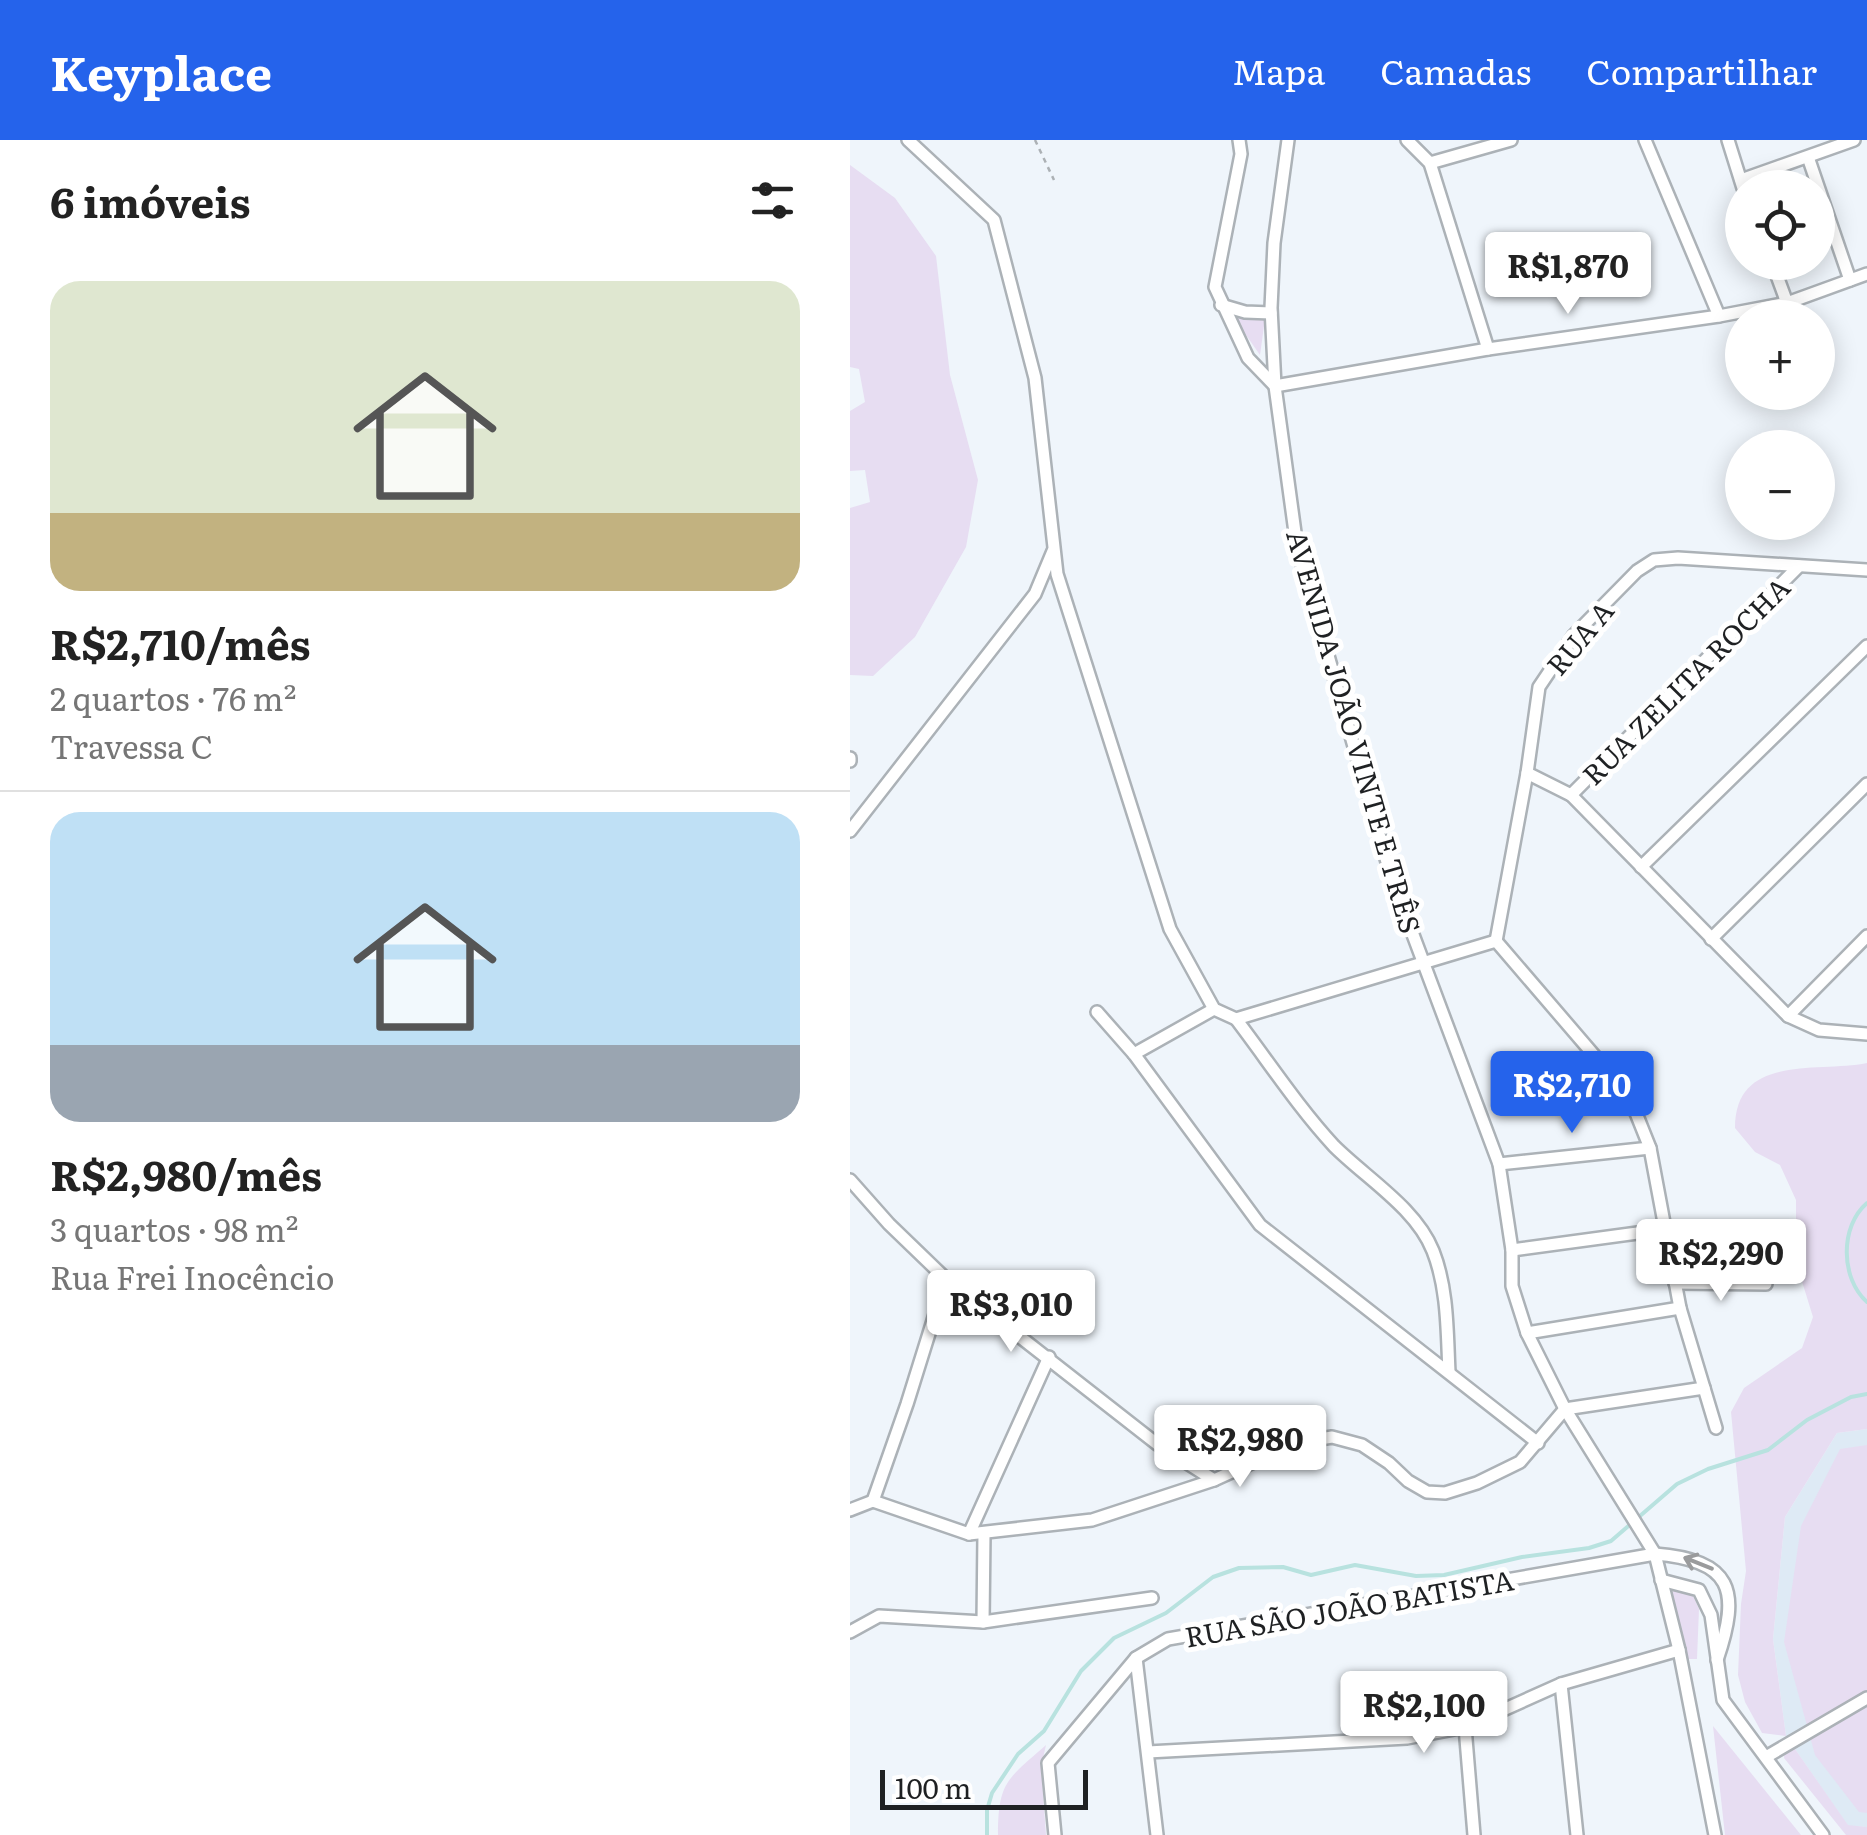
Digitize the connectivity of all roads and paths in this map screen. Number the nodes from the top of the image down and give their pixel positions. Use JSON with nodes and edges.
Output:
{"nodes":[{"id":1,"x":908,"y":140,"type":"edge"},
{"id":2,"x":1035,"y":140,"type":"edge"},
{"id":3,"x":1238,"y":140,"type":"edge"},
{"id":4,"x":1288,"y":140,"type":"edge"},
{"id":5,"x":1407,"y":140,"type":"edge"},
{"id":6,"x":1511,"y":140,"type":"edge"},
{"id":7,"x":1645,"y":140,"type":"edge"},
{"id":8,"x":1728,"y":140,"type":"edge"},
{"id":9,"x":1854,"y":140,"type":"edge"},
{"id":10,"x":1808,"y":157,"type":"junction"},
{"id":11,"x":1430,"y":163,"type":"junction"},
{"id":12,"x":1738,"y":170,"type":"edge"},
{"id":13,"x":1776,"y":170,"type":"edge"},
{"id":14,"x":1054,"y":180,"type":"dead end"},
{"id":15,"x":1867,"y":274,"type":"edge"},
{"id":16,"x":1850,"y":280,"type":"junction"},
{"id":17,"x":1795,"y":300,"type":"edge"},
{"id":18,"x":1221,"y":305,"type":"junction"},
{"id":19,"x":1271,"y":312,"type":"junction"},
{"id":20,"x":1725,"y":315,"type":"edge"},
{"id":21,"x":1719,"y":316,"type":"junction"},
{"id":22,"x":1488,"y":349,"type":"junction"},
{"id":23,"x":1275,"y":386,"type":"junction"},
{"id":24,"x":1053,"y":551,"type":"junction"},
{"id":25,"x":1799,"y":566,"type":"junction"},
{"id":26,"x":1867,"y":570,"type":"edge"},
{"id":27,"x":1867,"y":646,"type":"edge"},
{"id":28,"x":1527,"y":773,"type":"junction"},
{"id":29,"x":1867,"y":784,"type":"edge"},
{"id":30,"x":1572,"y":795,"type":"junction"},
{"id":31,"x":850,"y":831,"type":"edge"},
{"id":32,"x":1641,"y":868,"type":"junction"},
{"id":33,"x":1867,"y":936,"type":"edge"},
{"id":34,"x":1711,"y":939,"type":"junction"},
{"id":35,"x":1496,"y":942,"type":"junction"},
{"id":36,"x":1424,"y":964,"type":"junction"},
{"id":37,"x":1214,"y":1009,"type":"junction"},
{"id":38,"x":1097,"y":1012,"type":"dead end"},
{"id":39,"x":1788,"y":1016,"type":"junction"},
{"id":40,"x":1236,"y":1019,"type":"junction"},
{"id":41,"x":1867,"y":1034,"type":"edge"},
{"id":42,"x":1134,"y":1054,"type":"junction"},
{"id":43,"x":1650,"y":1148,"type":"junction"},
{"id":44,"x":1499,"y":1164,"type":"junction"},
{"id":45,"x":850,"y":1180,"type":"edge"},
{"id":46,"x":1667,"y":1229,"type":"junction"},
{"id":47,"x":1512,"y":1250,"type":"junction"},
{"id":48,"x":946,"y":1279,"type":"junction"},
{"id":49,"x":1676,"y":1284,"type":"junction"},
{"id":50,"x":1766,"y":1284,"type":"dead end"},
{"id":51,"x":1680,"y":1308,"type":"junction"},
{"id":52,"x":1527,"y":1333,"type":"junction"},
{"id":53,"x":1049,"y":1358,"type":"junction"},
{"id":54,"x":1448,"y":1372,"type":"junction"},
{"id":55,"x":1704,"y":1388,"type":"junction"},
{"id":56,"x":1565,"y":1409,"type":"junction"},
{"id":57,"x":1716,"y":1428,"type":"dead end"},
{"id":58,"x":1538,"y":1443,"type":"junction"},
{"id":59,"x":1214,"y":1480,"type":"junction"},
{"id":60,"x":873,"y":1501,"type":"junction"},
{"id":61,"x":850,"y":1510,"type":"edge"},
{"id":62,"x":984,"y":1532,"type":"junction"},
{"id":63,"x":969,"y":1534,"type":"junction"},
{"id":64,"x":1655,"y":1554,"type":"junction"},
{"id":65,"x":1661,"y":1580,"type":"junction"},
{"id":66,"x":1152,"y":1598,"type":"dead end"},
{"id":67,"x":982,"y":1622,"type":"junction"},
{"id":68,"x":850,"y":1632,"type":"edge"},
{"id":69,"x":1679,"y":1650,"type":"junction"},
{"id":70,"x":1136,"y":1658,"type":"junction"},
{"id":71,"x":1717,"y":1660,"type":"junction"},
{"id":72,"x":1561,"y":1684,"type":"junction"},
{"id":73,"x":1867,"y":1698,"type":"edge"},
{"id":74,"x":1465,"y":1728,"type":"junction"},
{"id":75,"x":1148,"y":1752,"type":"junction"},
{"id":76,"x":1766,"y":1757,"type":"junction"},
{"id":77,"x":1055,"y":1835,"type":"edge"},
{"id":78,"x":1157,"y":1835,"type":"edge"},
{"id":79,"x":1474,"y":1835,"type":"edge"},
{"id":80,"x":1577,"y":1835,"type":"edge"},
{"id":81,"x":1715,"y":1835,"type":"edge"},
{"id":82,"x":1824,"y":1835,"type":"edge"}],
"edges":[{"from":1,"to":24,"type":"street"},
{"from":2,"to":14,"type":"path"},
{"from":3,"to":18,"type":"street"},
{"from":4,"to":19,"type":"street","name":"AVENIDA JOÃO VINTE E TRÊS"},
{"from":5,"to":11,"type":"street"},
{"from":6,"to":11,"type":"street"},
{"from":7,"to":21,"type":"street"},
{"from":8,"to":12,"type":"street"},
{"from":9,"to":10,"type":"street"},
{"from":10,"to":13,"type":"street"},
{"from":10,"to":16,"type":"street"},
{"from":11,"to":22,"type":"street"},
{"from":15,"to":16,"type":"street"},
{"from":16,"to":17,"type":"street"},
{"from":18,"to":19,"type":"street"},
{"from":18,"to":23,"type":"street"},
{"from":19,"to":23,"type":"street","name":"AVENIDA JOÃO VINTE E TRÊS"},
{"from":20,"to":21,"type":"street"},
{"from":21,"to":22,"type":"street"},
{"from":22,"to":23,"type":"street"},
{"from":23,"to":36,"type":"street","name":"AVENIDA JOÃO VINTE E TRÊS"},
{"from":24,"to":31,"type":"street"},
{"from":24,"to":37,"type":"street"},
{"from":25,"to":26,"type":"street","name":"RUA A"},
{"from":25,"to":28,"type":"street","name":"RUA A"},
{"from":25,"to":30,"type":"street","name":"RUA ZELITA ROCHA"},
{"from":27,"to":32,"type":"street"},
{"from":28,"to":30,"type":"street"},
{"from":28,"to":35,"type":"street","name":"RUA A"},
{"from":29,"to":34,"type":"street"},
{"from":30,"to":32,"type":"street"},
{"from":32,"to":34,"type":"street"},
{"from":33,"to":39,"type":"street"},
{"from":34,"to":39,"type":"street"},
{"from":35,"to":36,"type":"street"},
{"from":35,"to":43,"type":"street"},
{"from":36,"to":40,"type":"street"},
{"from":36,"to":44,"type":"street","name":"AVENIDA JOÃO VINTE E TRÊS"},
{"from":37,"to":40,"type":"street"},
{"from":37,"to":42,"type":"street"},
{"from":38,"to":42,"type":"street"},
{"from":39,"to":41,"type":"street"},
{"from":40,"to":54,"type":"street"},
{"from":42,"to":54,"type":"street"},
{"from":43,"to":44,"type":"street"},
{"from":43,"to":46,"type":"street"},
{"from":44,"to":47,"type":"street","name":"AVENIDA JOÃO VINTE E TRÊS"},
{"from":45,"to":48,"type":"street"},
{"from":46,"to":47,"type":"street"},
{"from":46,"to":49,"type":"street"},
{"from":47,"to":52,"type":"street","name":"AVENIDA JOÃO VINTE E TRÊS"},
{"from":48,"to":53,"type":"street"},
{"from":48,"to":60,"type":"street"},
{"from":49,"to":50,"type":"street"},
{"from":49,"to":51,"type":"street"},
{"from":51,"to":52,"type":"street"},
{"from":51,"to":55,"type":"street"},
{"from":52,"to":56,"type":"street","name":"AVENIDA JOÃO VINTE E TRÊS"},
{"from":53,"to":59,"type":"street"},
{"from":53,"to":63,"type":"street"},
{"from":54,"to":58,"type":"street"},
{"from":55,"to":56,"type":"street"},
{"from":55,"to":57,"type":"street"},
{"from":56,"to":58,"type":"street"},
{"from":56,"to":64,"type":"street","name":"AVENIDA JOÃO VINTE E TRÊS"},
{"from":58,"to":59,"type":"street"},
{"from":59,"to":62,"type":"street"},
{"from":60,"to":61,"type":"street"},
{"from":60,"to":63,"type":"street"},
{"from":62,"to":63,"type":"street"},
{"from":62,"to":67,"type":"street"},
{"from":64,"to":65,"type":"street","name":"AVENIDA JOÃO VINTE E TRÊS"},
{"from":64,"to":70,"type":"street","name":"RUA SÃO JOÃO BATISTA"},
{"from":71,"to":64,"type":"street","one_way":true},
{"from":65,"to":69,"type":"street","name":"AVENIDA JOÃO VINTE E TRÊS"},
{"from":65,"to":71,"type":"street"},
{"from":66,"to":67,"type":"street"},
{"from":67,"to":68,"type":"street"},
{"from":69,"to":72,"type":"street"},
{"from":69,"to":81,"type":"street","name":"AVENIDA JOÃO VINTE E TRÊS"},
{"from":70,"to":75,"type":"street"},
{"from":70,"to":77,"type":"street","name":"RUA SÃO JOÃO BATISTA"},
{"from":71,"to":76,"type":"street"},
{"from":72,"to":74,"type":"street"},
{"from":72,"to":80,"type":"street"},
{"from":73,"to":76,"type":"street"},
{"from":74,"to":75,"type":"street"},
{"from":74,"to":79,"type":"street"},
{"from":75,"to":78,"type":"street"},
{"from":76,"to":82,"type":"street"}]}
